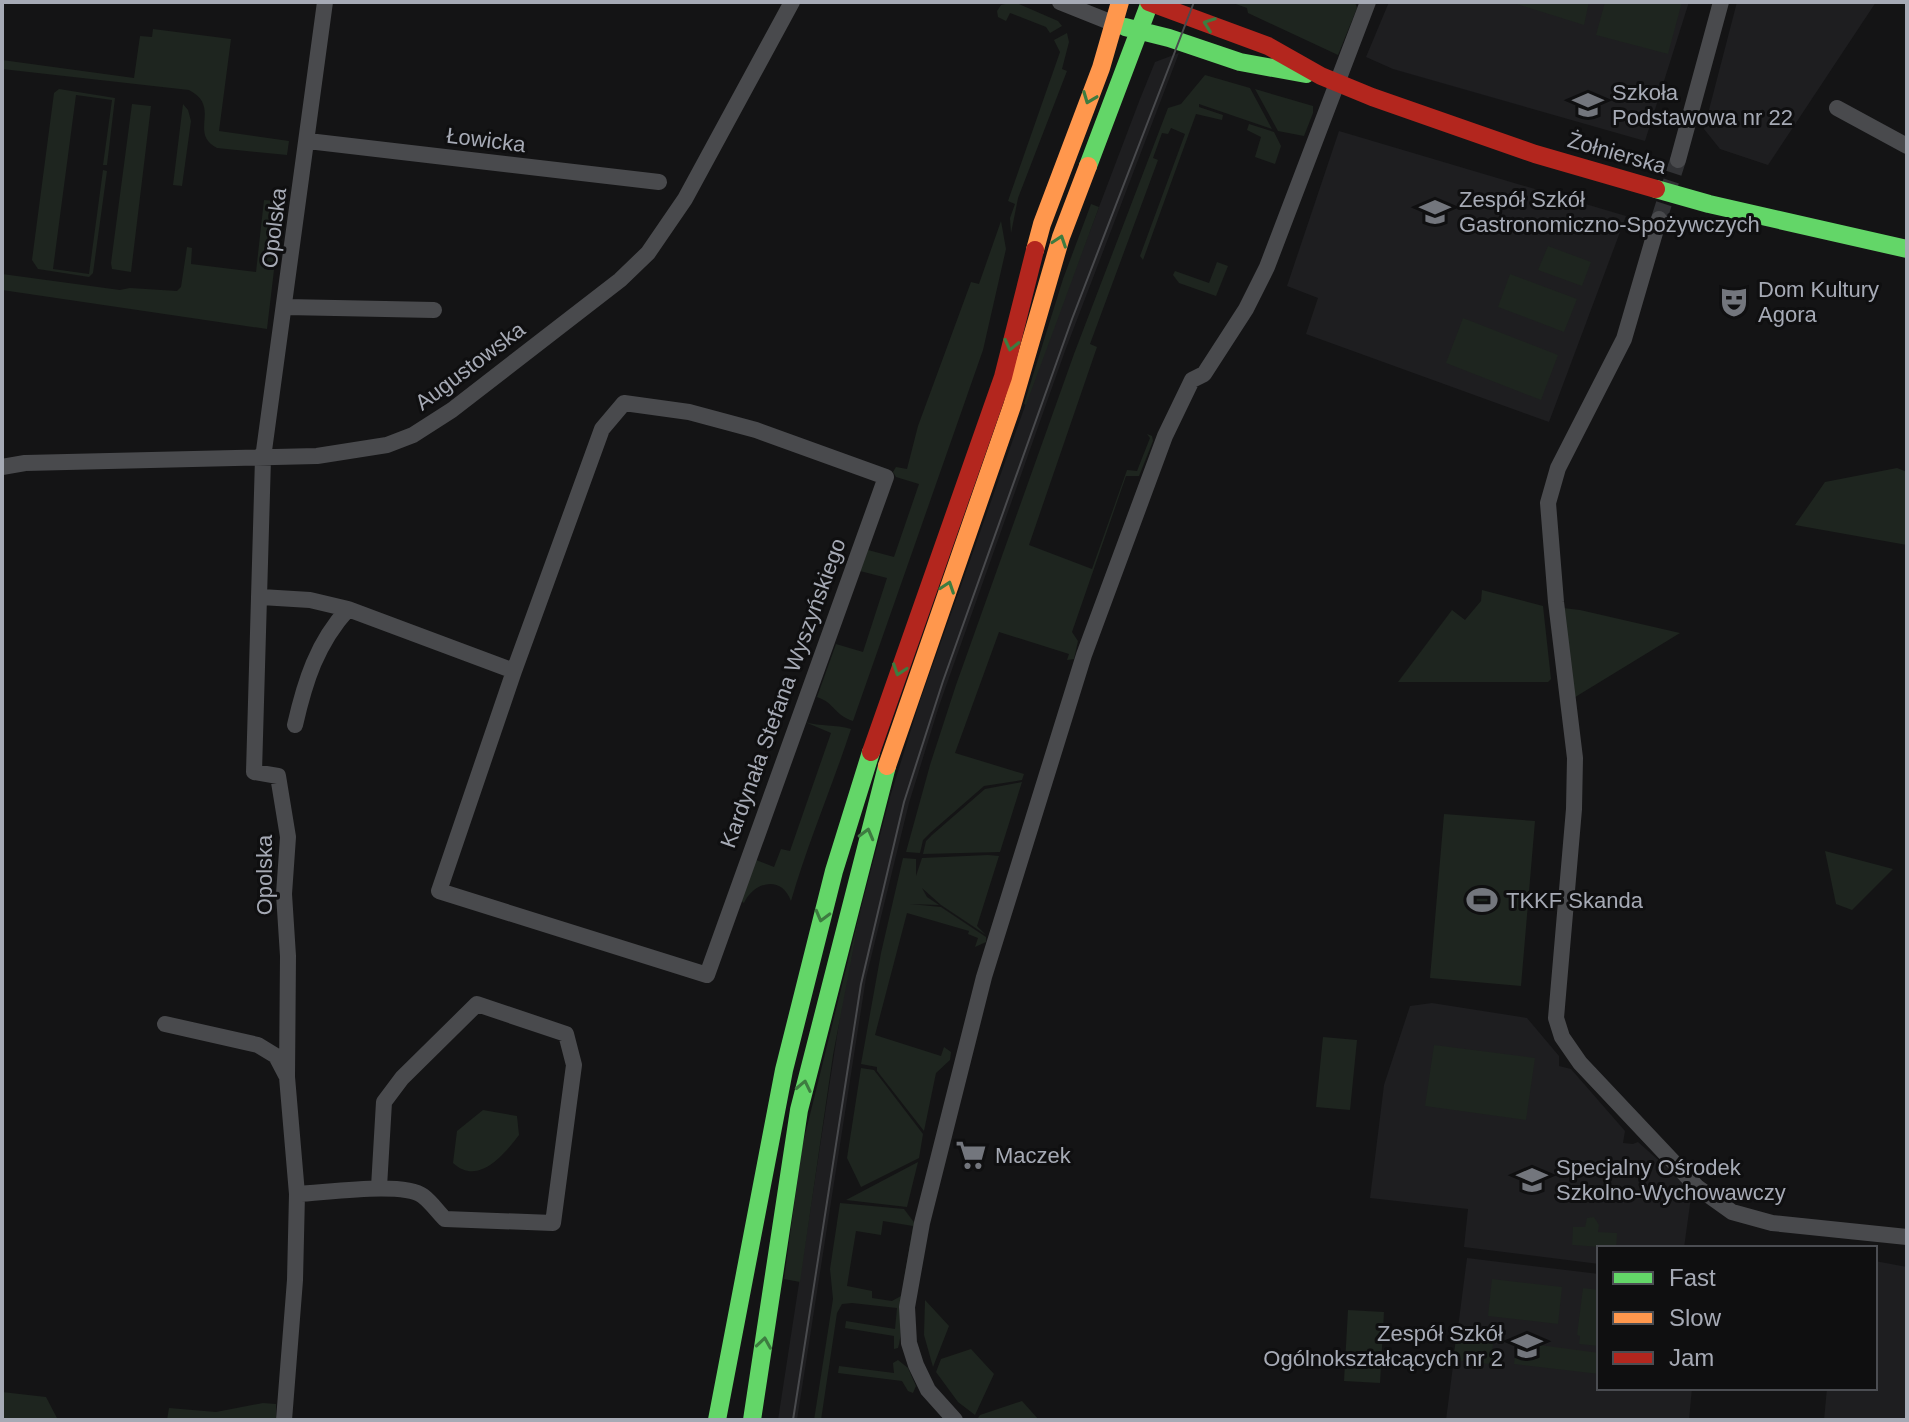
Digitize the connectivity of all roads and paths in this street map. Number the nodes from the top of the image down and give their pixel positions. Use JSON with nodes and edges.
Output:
{"nodes":[{"id":1,"x":325,"y":2,"type":"edge"},
{"id":2,"x":792,"y":2,"type":"edge"},
{"id":3,"x":1060,"y":2,"type":"edge"},
{"id":4,"x":1120,"y":2,"type":"edge"},
{"id":5,"x":1150,"y":2,"type":"edge"},
{"id":6,"x":1368,"y":2,"type":"edge"},
{"id":7,"x":1721,"y":2,"type":"edge"},
{"id":8,"x":1115,"y":24,"type":"junction"},
{"id":9,"x":1140,"y":30,"type":"junction"},
{"id":10,"x":1329,"y":80,"type":"junction"},
{"id":11,"x":1837,"y":108,"type":"dead end"},
{"id":12,"x":308,"y":141,"type":"junction"},
{"id":13,"x":1907,"y":146,"type":"edge"},
{"id":14,"x":1678,"y":160,"type":"tunnel mouth"},
{"id":15,"x":659,"y":182,"type":"dead end"},
{"id":16,"x":1659,"y":219,"type":"tunnel mouth"},
{"id":17,"x":1907,"y":249,"type":"edge"},
{"id":18,"x":286,"y":307,"type":"junction"},
{"id":19,"x":434,"y":310,"type":"dead end"},
{"id":20,"x":263,"y":458,"type":"junction"},
{"id":21,"x":2,"y":467,"type":"edge"},
{"id":22,"x":261,"y":597,"type":"junction"},
{"id":23,"x":348,"y":609,"type":"junction"},
{"id":24,"x":514,"y":671,"type":"junction"},
{"id":25,"x":295,"y":725,"type":"dead end"},
{"id":26,"x":165,"y":1024,"type":"dead end"},
{"id":27,"x":287,"y":1077,"type":"junction"},
{"id":28,"x":379,"y":1187,"type":"junction"},
{"id":29,"x":297,"y":1194,"type":"junction"},
{"id":30,"x":1907,"y":1237,"type":"edge"},
{"id":31,"x":284,"y":1420,"type":"edge"},
{"id":32,"x":717,"y":1420,"type":"edge"},
{"id":33,"x":752,"y":1420,"type":"edge"},
{"id":34,"x":955,"y":1420,"type":"edge"}],
"edges":[{"from":1,"to":12,"type":"street","name":"Opolska"},
{"from":2,"to":20,"type":"street","name":"Augustowska"},
{"from":3,"to":8,"type":"street"},
{"from":4,"to":8,"type":"main road"},
{"from":5,"to":9,"type":"main road"},
{"from":10,"to":5,"type":"main road","name":"Żołnierska","one_way":true},
{"from":6,"to":10,"type":"street"},
{"from":7,"to":14,"type":"street"},
{"from":8,"to":9,"type":"main road","name":"Żołnierska"},
{"from":8,"to":32,"type":"main road","one_way":true},
{"from":9,"to":10,"type":"main road","name":"Żołnierska"},
{"from":33,"to":9,"type":"main road","one_way":true},
{"from":10,"to":17,"type":"main road","name":"Żołnierska"},
{"from":10,"to":34,"type":"street"},
{"from":11,"to":13,"type":"street"},
{"from":12,"to":15,"type":"street","name":"Łowicka"},
{"from":12,"to":18,"type":"street","name":"Opolska"},
{"from":16,"to":30,"type":"street"},
{"from":18,"to":19,"type":"street"},
{"from":18,"to":20,"type":"street","name":"Opolska"},
{"from":20,"to":21,"type":"street","name":"Augustowska"},
{"from":20,"to":22,"type":"street"},
{"from":22,"to":23,"type":"street"},
{"from":22,"to":27,"type":"street","name":"Opolska"},
{"from":23,"to":24,"type":"street"},
{"from":23,"to":25,"type":"street"},
{"from":24,"to":24,"type":"street","name":"Kardynała Stefana Wyszyńskiego"},
{"from":26,"to":27,"type":"street"},
{"from":27,"to":29,"type":"street","name":"Opolska"},
{"from":28,"to":28,"type":"street"},
{"from":28,"to":29,"type":"street"},
{"from":29,"to":31,"type":"street","name":"Opolska"}]}
